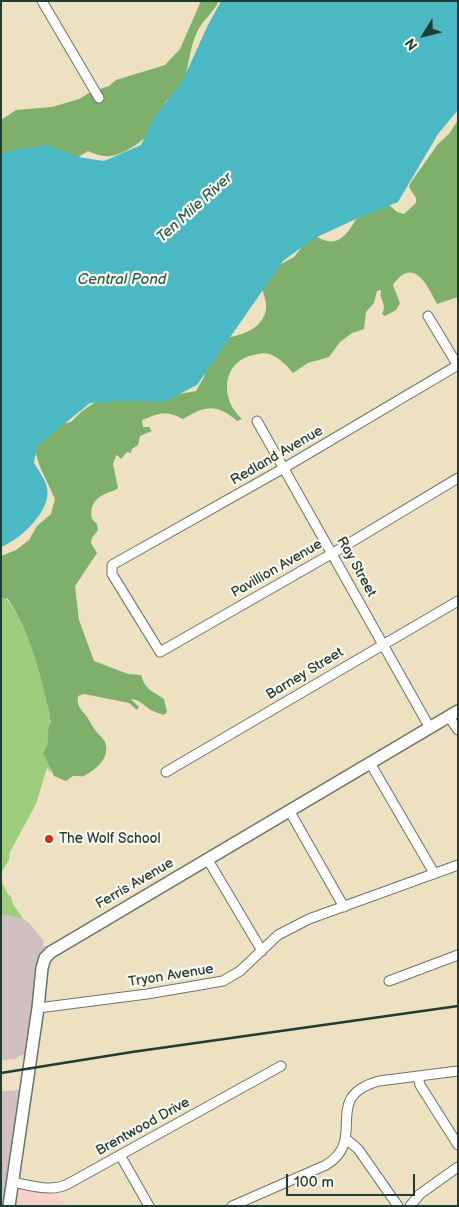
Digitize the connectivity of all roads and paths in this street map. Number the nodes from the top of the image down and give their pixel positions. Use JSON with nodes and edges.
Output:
{"nodes":[{"id":1,"x":42,"y":1,"type":"edge"},
{"id":2,"x":99,"y":98,"type":"dead end"},
{"id":3,"x":428,"y":316,"type":"dead end"},
{"id":4,"x":458,"y":365,"type":"edge"},
{"id":5,"x":256,"y":421,"type":"dead end"},
{"id":6,"x":284,"y":468,"type":"junction"},
{"id":7,"x":458,"y":478,"type":"edge"},
{"id":8,"x":333,"y":553,"type":"junction"},
{"id":9,"x":458,"y":600,"type":"edge"},
{"id":10,"x":382,"y":644,"type":"junction"},
{"id":11,"x":160,"y":652,"type":"joint"},
{"id":12,"x":453,"y":714,"type":"edge"},
{"id":13,"x":430,"y":728,"type":"junction"},
{"id":14,"x":458,"y":730,"type":"edge"},
{"id":15,"x":370,"y":764,"type":"junction"},
{"id":16,"x":166,"y":772,"type":"dead end"},
{"id":17,"x":290,"y":812,"type":"junction"},
{"id":18,"x":208,"y":860,"type":"junction"},
{"id":19,"x":458,"y":865,"type":"edge"},
{"id":20,"x":434,"y":873,"type":"junction"},
{"id":21,"x":344,"y":906,"type":"junction"},
{"id":22,"x":262,"y":950,"type":"junction"},
{"id":23,"x":458,"y":955,"type":"edge"},
{"id":24,"x":389,"y":981,"type":"dead end"},
{"id":25,"x":38,"y":1008,"type":"junction"},
{"id":26,"x":281,"y":1066,"type":"dead end"},
{"id":27,"x":458,"y":1070,"type":"edge"},
{"id":28,"x":418,"y":1076,"type":"junction"},
{"id":29,"x":346,"y":1139,"type":"junction"},
{"id":30,"x":458,"y":1145,"type":"edge"},
{"id":31,"x":120,"y":1155,"type":"junction"},
{"id":32,"x":458,"y":1168,"type":"edge"},
{"id":33,"x":12,"y":1182,"type":"junction"},
{"id":34,"x":9,"y":1206,"type":"edge"},
{"id":35,"x":148,"y":1206,"type":"edge"},
{"id":36,"x":232,"y":1206,"type":"edge"},
{"id":37,"x":398,"y":1206,"type":"edge"},
{"id":38,"x":410,"y":1206,"type":"edge"}],
"edges":[{"from":1,"to":2,"type":"street"},
{"from":3,"to":4,"type":"street"},
{"from":4,"to":6,"type":"street","name":"Redland Avenue"},
{"from":5,"to":6,"type":"street","name":"Ray Street"},
{"from":6,"to":8,"type":"street","name":"Ray Street"},
{"from":6,"to":11,"type":"street","name":"Redland Avenue"},
{"from":7,"to":8,"type":"street","name":"Pavillion Avenue"},
{"from":8,"to":10,"type":"street","name":"Ray Street"},
{"from":8,"to":11,"type":"street","name":"Pavillion Avenue"},
{"from":9,"to":10,"type":"street","name":"Barney Street"},
{"from":10,"to":13,"type":"street","name":"Ray Street"},
{"from":10,"to":16,"type":"street","name":"Barney Street"},
{"from":12,"to":13,"type":"street","name":"Ferris Avenue"},
{"from":12,"to":14,"type":"street"},
{"from":13,"to":15,"type":"street","name":"Ferris Avenue"},
{"from":15,"to":17,"type":"street","name":"Ferris Avenue"},
{"from":15,"to":20,"type":"street"},
{"from":17,"to":18,"type":"street","name":"Ferris Avenue"},
{"from":17,"to":21,"type":"street"},
{"from":18,"to":22,"type":"street"},
{"from":18,"to":25,"type":"street","name":"Ferris Avenue"},
{"from":19,"to":20,"type":"street","name":"Tryon Avenue"},
{"from":20,"to":21,"type":"street","name":"Tryon Avenue"},
{"from":21,"to":22,"type":"street","name":"Tryon Avenue"},
{"from":22,"to":25,"type":"street","name":"Tryon Avenue"},
{"from":23,"to":24,"type":"street"},
{"from":25,"to":33,"type":"street","name":"Ferris Avenue"},
{"from":26,"to":31,"type":"street","name":"Brentwood Drive"},
{"from":27,"to":28,"type":"street"},
{"from":28,"to":29,"type":"street"},
{"from":28,"to":30,"type":"street"},
{"from":29,"to":36,"type":"street"},
{"from":29,"to":37,"type":"street"},
{"from":31,"to":33,"type":"street","name":"Brentwood Drive"},
{"from":31,"to":35,"type":"street"},
{"from":32,"to":38,"type":"street"},
{"from":33,"to":34,"type":"street","name":"Ferris Avenue"}]}
